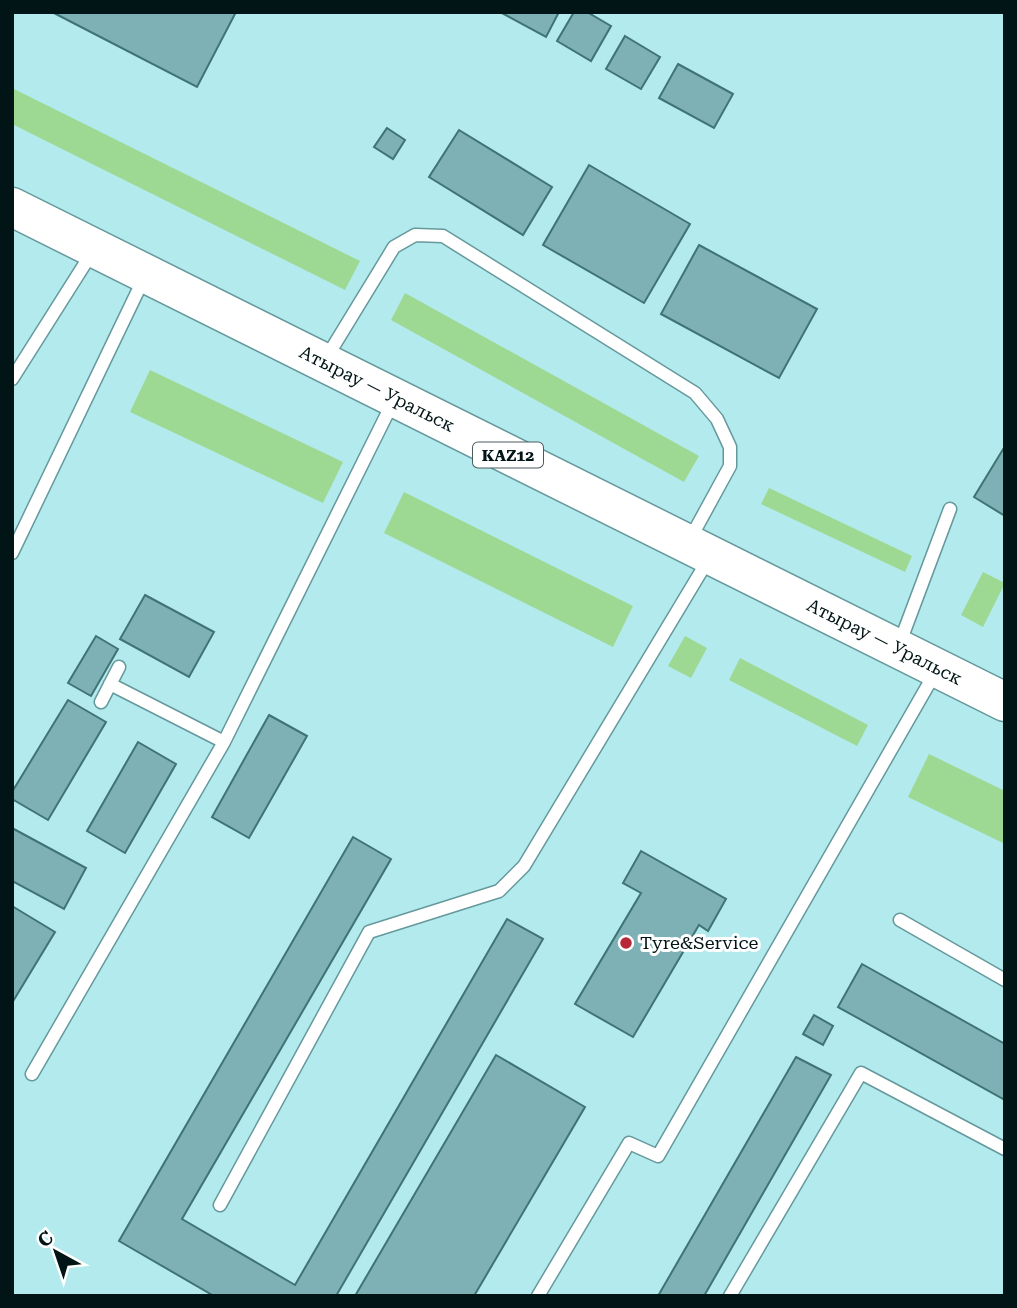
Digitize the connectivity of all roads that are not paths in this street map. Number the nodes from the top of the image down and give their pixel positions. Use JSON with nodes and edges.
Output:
{"nodes":[{"id":1,"x":12,"y":206,"type":"edge"},
{"id":2,"x":96,"y":248,"type":"junction"},
{"id":3,"x":146,"y":273,"type":"junction"},
{"id":4,"x":323,"y":363,"type":"junction"},
{"id":5,"x":12,"y":379,"type":"edge"},
{"id":6,"x":394,"y":398,"type":"junction"},
{"id":7,"x":950,"y":509,"type":"dead end"},
{"id":8,"x":699,"y":550,"type":"junction"},
{"id":9,"x":12,"y":553,"type":"edge"},
{"id":10,"x":898,"y":649,"type":"junction"},
{"id":11,"x":119,"y":667,"type":"dead end"},
{"id":12,"x":938,"y":669,"type":"junction"},
{"id":13,"x":110,"y":684,"type":"junction"},
{"id":14,"x":101,"y":702,"type":"dead end"},
{"id":15,"x":1005,"y":702,"type":"edge"},
{"id":16,"x":224,"y":742,"type":"junction"},
{"id":17,"x":901,"y":920,"type":"dead end"},
{"id":18,"x":1005,"y":979,"type":"edge"},
{"id":19,"x":32,"y":1074,"type":"dead end"},
{"id":20,"x":1005,"y":1149,"type":"edge"},
{"id":21,"x":220,"y":1205,"type":"dead end"},
{"id":22,"x":538,"y":1296,"type":"edge"},
{"id":23,"x":730,"y":1296,"type":"edge"}],
"edges":[{"from":1,"to":2,"type":"highway","name":"Атырау — Уральск","number":"KAZ12"},
{"from":2,"to":3,"type":"highway","name":"Атырау — Уральск","number":"KAZ12"},
{"from":2,"to":5,"type":"lane"},
{"from":3,"to":4,"type":"highway","name":"Атырау — Уральск","number":"KAZ12"},
{"from":3,"to":9,"type":"lane"},
{"from":4,"to":6,"type":"highway","name":"Атырау — Уральск","number":"KAZ12"},
{"from":4,"to":8,"type":"lane"},
{"from":6,"to":8,"type":"highway","name":"Атырау — Уральск","number":"KAZ12"},
{"from":6,"to":16,"type":"lane"},
{"from":7,"to":10,"type":"lane"},
{"from":8,"to":10,"type":"highway","name":"Атырау — Уральск","number":"KAZ12"},
{"from":8,"to":21,"type":"lane"},
{"from":10,"to":12,"type":"highway","name":"Атырау — Уральск","number":"KAZ12"},
{"from":11,"to":13,"type":"lane"},
{"from":12,"to":15,"type":"highway","name":"Атырау — Уральск","number":"KAZ12"},
{"from":12,"to":22,"type":"lane"},
{"from":13,"to":14,"type":"lane"},
{"from":13,"to":16,"type":"lane"},
{"from":16,"to":19,"type":"lane"},
{"from":17,"to":18,"type":"lane"},
{"from":20,"to":23,"type":"lane"}]}
